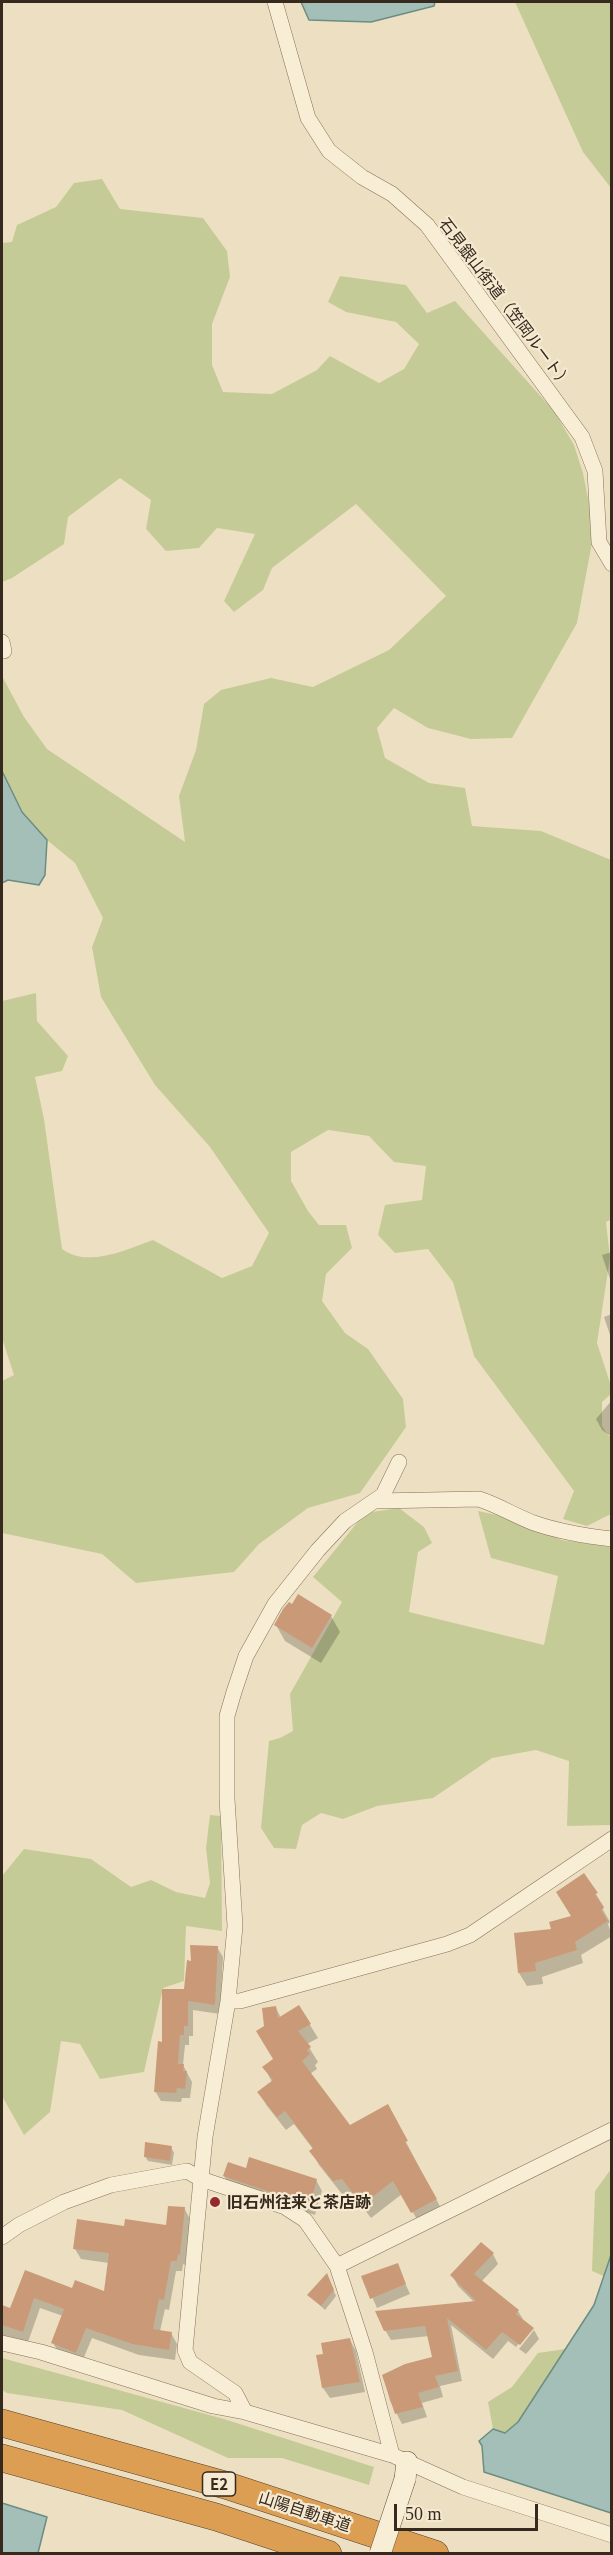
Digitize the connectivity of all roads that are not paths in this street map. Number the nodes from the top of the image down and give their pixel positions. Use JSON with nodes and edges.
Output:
{"nodes":[{"id":1,"x":275,"y":2,"type":"edge"},
{"id":2,"x":612,"y":564,"type":"edge"},
{"id":3,"x":399,"y":1462,"type":"dead end"},
{"id":4,"x":376,"y":1501,"type":"junction"},
{"id":5,"x":612,"y":1539,"type":"edge"},
{"id":6,"x":612,"y":1839,"type":"edge"},
{"id":7,"x":228,"y":2001,"type":"junction"},
{"id":8,"x":612,"y":2130,"type":"edge"},
{"id":9,"x":201,"y":2179,"type":"junction"},
{"id":10,"x":2,"y":2237,"type":"edge"},
{"id":11,"x":337,"y":2266,"type":"junction"},
{"id":12,"x":2,"y":2343,"type":"edge"},
{"id":13,"x":245,"y":2412,"type":"junction"},
{"id":14,"x":2,"y":2423,"type":"edge"},
{"id":15,"x":2,"y":2458,"type":"edge"},
{"id":16,"x":401,"y":2465,"type":"junction"},
{"id":17,"x":612,"y":2535,"type":"edge"},
{"id":18,"x":328,"y":2553,"type":"edge"},
{"id":19,"x":380,"y":2553,"type":"edge"},
{"id":20,"x":435,"y":2553,"type":"edge"}],
"edges":[{"from":1,"to":2,"type":"street","name":"石見銀山街道（笠岡ルート）"},
{"from":3,"to":4,"type":"street"},
{"from":4,"to":5,"type":"street"},
{"from":4,"to":7,"type":"street"},
{"from":6,"to":7,"type":"street"},
{"from":7,"to":9,"type":"street"},
{"from":8,"to":11,"type":"street"},
{"from":9,"to":10,"type":"street"},
{"from":9,"to":11,"type":"street"},
{"from":9,"to":13,"type":"street"},
{"from":11,"to":16,"type":"street"},
{"from":12,"to":13,"type":"street"},
{"from":13,"to":16,"type":"street"},
{"from":14,"to":20,"type":"highway","name":"山陽自動車道","number":"E2"},
{"from":15,"to":18,"type":"highway","name":"山陽自動車道","number":"E2"},
{"from":16,"to":17,"type":"street"},
{"from":16,"to":19,"type":"street","bridge":true}]}
